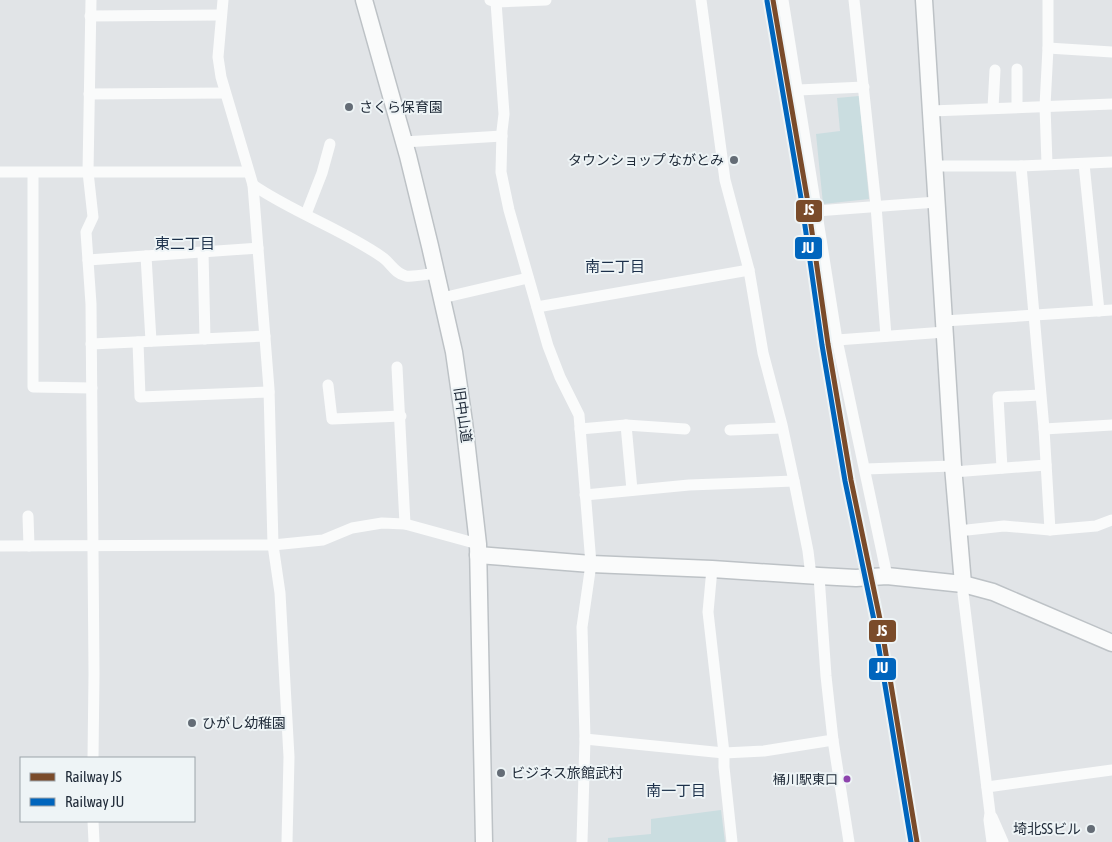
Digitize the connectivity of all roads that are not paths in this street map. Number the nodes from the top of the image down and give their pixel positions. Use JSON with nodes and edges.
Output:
{"nodes":[{"id":1,"x":91,"y":0,"type":"edge"},
{"id":2,"x":223,"y":0,"type":"edge"},
{"id":3,"x":364,"y":0,"type":"edge"},
{"id":4,"x":546,"y":0,"type":"edge"},
{"id":5,"x":701,"y":0,"type":"edge"},
{"id":6,"x":784,"y":0,"type":"edge"},
{"id":7,"x":854,"y":0,"type":"edge"},
{"id":8,"x":924,"y":0,"type":"edge"},
{"id":9,"x":1048,"y":0,"type":"edge"},
{"id":10,"x":493,"y":1,"type":"edge"},
{"id":11,"x":220,"y":15,"type":"junction"},
{"id":12,"x":90,"y":16,"type":"junction"},
{"id":13,"x":1048,"y":48,"type":"junction"},
{"id":14,"x":1112,"y":52,"type":"edge"},
{"id":15,"x":1017,"y":69,"type":"dead end"},
{"id":16,"x":995,"y":70,"type":"dead end"},
{"id":17,"x":864,"y":87,"type":"junction"},
{"id":18,"x":798,"y":90,"type":"junction"},
{"id":19,"x":89,"y":94,"type":"junction"},
{"id":20,"x":225,"y":94,"type":"junction"},
{"id":21,"x":1112,"y":104,"type":"edge"},
{"id":22,"x":1045,"y":106,"type":"junction"},
{"id":23,"x":1017,"y":107,"type":"junction"},
{"id":24,"x":993,"y":108,"type":"junction"},
{"id":25,"x":931,"y":111,"type":"junction"},
{"id":26,"x":502,"y":136,"type":"junction"},
{"id":27,"x":404,"y":142,"type":"junction"},
{"id":28,"x":330,"y":144,"type":"dead end"},
{"id":29,"x":1112,"y":162,"type":"edge"},
{"id":30,"x":1047,"y":164,"type":"junction"},
{"id":31,"x":1084,"y":164,"type":"junction"},
{"id":32,"x":934,"y":166,"type":"junction"},
{"id":33,"x":1021,"y":166,"type":"junction"},
{"id":34,"x":0,"y":172,"type":"edge"},
{"id":35,"x":33,"y":172,"type":"junction"},
{"id":36,"x":88,"y":172,"type":"junction"},
{"id":37,"x":248,"y":172,"type":"junction"},
{"id":38,"x":253,"y":185,"type":"junction"},
{"id":39,"x":937,"y":202,"type":"junction"},
{"id":40,"x":876,"y":206,"type":"junction"},
{"id":41,"x":816,"y":211,"type":"junction"},
{"id":42,"x":306,"y":214,"type":"junction"},
{"id":43,"x":258,"y":248,"type":"junction"},
{"id":44,"x":203,"y":252,"type":"junction"},
{"id":45,"x":146,"y":256,"type":"junction"},
{"id":46,"x":88,"y":260,"type":"junction"},
{"id":47,"x":749,"y":270,"type":"junction"},
{"id":48,"x":437,"y":273,"type":"junction"},
{"id":49,"x":528,"y":278,"type":"junction"},
{"id":50,"x":442,"y":298,"type":"junction"},
{"id":51,"x":537,"y":307,"type":"junction"},
{"id":52,"x":1112,"y":310,"type":"edge"},
{"id":53,"x":1099,"y":311,"type":"junction"},
{"id":54,"x":1034,"y":316,"type":"junction"},
{"id":55,"x":944,"y":327,"type":"junction"},
{"id":56,"x":265,"y":336,"type":"junction"},
{"id":57,"x":886,"y":336,"type":"junction"},
{"id":58,"x":205,"y":339,"type":"junction"},
{"id":59,"x":837,"y":340,"type":"junction"},
{"id":60,"x":152,"y":341,"type":"junction"},
{"id":61,"x":138,"y":342,"type":"junction"},
{"id":62,"x":91,"y":344,"type":"junction"},
{"id":63,"x":397,"y":366,"type":"dead end"},
{"id":64,"x":328,"y":385,"type":"dead end"},
{"id":65,"x":92,"y":388,"type":"junction"},
{"id":66,"x":269,"y":392,"type":"junction"},
{"id":67,"x":1040,"y":395,"type":"junction"},
{"id":68,"x":401,"y":416,"type":"junction"},
{"id":69,"x":626,"y":425,"type":"junction"},
{"id":70,"x":1112,"y":425,"type":"edge"},
{"id":71,"x":782,"y":428,"type":"junction"},
{"id":72,"x":580,"y":429,"type":"junction"},
{"id":73,"x":685,"y":429,"type":"dead end"},
{"id":74,"x":1044,"y":429,"type":"junction"},
{"id":75,"x":730,"y":430,"type":"dead end"},
{"id":76,"x":1046,"y":465,"type":"junction"},
{"id":77,"x":1002,"y":468,"type":"junction"},
{"id":78,"x":865,"y":469,"type":"junction"},
{"id":79,"x":953,"y":469,"type":"junction"},
{"id":80,"x":794,"y":481,"type":"junction"},
{"id":81,"x":632,"y":490,"type":"junction"},
{"id":82,"x":585,"y":495,"type":"junction"},
{"id":83,"x":28,"y":516,"type":"dead end"},
{"id":84,"x":1112,"y":520,"type":"edge"},
{"id":85,"x":406,"y":524,"type":"junction"},
{"id":86,"x":1050,"y":530,"type":"junction"},
{"id":87,"x":958,"y":531,"type":"junction"},
{"id":88,"x":92,"y":545,"type":"junction"},
{"id":89,"x":274,"y":545,"type":"junction"},
{"id":90,"x":0,"y":546,"type":"edge"},
{"id":91,"x":29,"y":546,"type":"junction"},
{"id":92,"x":478,"y":549,"type":"junction"},
{"id":93,"x":591,"y":564,"type":"junction"},
{"id":94,"x":712,"y":569,"type":"junction"},
{"id":95,"x":815,"y":576,"type":"junction"},
{"id":96,"x":887,"y":576,"type":"junction"},
{"id":97,"x":963,"y":584,"type":"junction"},
{"id":98,"x":1112,"y":643,"type":"edge"},
{"id":99,"x":585,"y":739,"type":"junction"},
{"id":100,"x":833,"y":740,"type":"junction"},
{"id":101,"x":724,"y":753,"type":"junction"},
{"id":102,"x":93,"y":757,"type":"edge"},
{"id":103,"x":1112,"y":770,"type":"edge"},
{"id":104,"x":987,"y":788,"type":"junction"},
{"id":105,"x":990,"y":813,"type":"junction"},
{"id":106,"x":93,"y":822,"type":"edge"},
{"id":107,"x":94,"y":842,"type":"edge"},
{"id":108,"x":286,"y":842,"type":"edge"},
{"id":109,"x":484,"y":842,"type":"edge"},
{"id":110,"x":582,"y":842,"type":"edge"},
{"id":111,"x":732,"y":842,"type":"edge"},
{"id":112,"x":849,"y":842,"type":"edge"},
{"id":113,"x":992,"y":842,"type":"edge"},
{"id":114,"x":1003,"y":842,"type":"edge"}],
"edges":[{"from":1,"to":12,"type":"street"},
{"from":2,"to":11,"type":"street"},
{"from":3,"to":27,"type":"street","name":"旧中山道"},
{"from":4,"to":10,"type":"street"},
{"from":5,"to":47,"type":"street"},
{"from":6,"to":18,"type":"street"},
{"from":7,"to":17,"type":"street"},
{"from":8,"to":25,"type":"street"},
{"from":9,"to":13,"type":"street"},
{"from":10,"to":26,"type":"street"},
{"from":11,"to":12,"type":"street"},
{"from":11,"to":20,"type":"street"},
{"from":12,"to":19,"type":"street"},
{"from":13,"to":14,"type":"street"},
{"from":13,"to":22,"type":"street"},
{"from":15,"to":23,"type":"street"},
{"from":16,"to":24,"type":"street"},
{"from":17,"to":18,"type":"street"},
{"from":17,"to":40,"type":"street"},
{"from":18,"to":41,"type":"street"},
{"from":19,"to":20,"type":"street"},
{"from":19,"to":36,"type":"street"},
{"from":20,"to":37,"type":"street"},
{"from":21,"to":22,"type":"street"},
{"from":22,"to":23,"type":"street"},
{"from":22,"to":30,"type":"street"},
{"from":23,"to":24,"type":"street"},
{"from":24,"to":25,"type":"street"},
{"from":25,"to":32,"type":"street"},
{"from":26,"to":27,"type":"street"},
{"from":26,"to":49,"type":"street"},
{"from":27,"to":48,"type":"street","name":"旧中山道"},
{"from":28,"to":42,"type":"street"},
{"from":29,"to":31,"type":"street"},
{"from":30,"to":31,"type":"street"},
{"from":30,"to":33,"type":"street"},
{"from":31,"to":53,"type":"street"},
{"from":32,"to":33,"type":"street"},
{"from":32,"to":39,"type":"street"},
{"from":33,"to":54,"type":"street"},
{"from":34,"to":35,"type":"street"},
{"from":35,"to":36,"type":"street"},
{"from":35,"to":65,"type":"street"},
{"from":36,"to":37,"type":"street"},
{"from":36,"to":46,"type":"street"},
{"from":37,"to":38,"type":"street"},
{"from":38,"to":42,"type":"street"},
{"from":38,"to":43,"type":"street"},
{"from":39,"to":40,"type":"street"},
{"from":39,"to":55,"type":"street"},
{"from":40,"to":41,"type":"street"},
{"from":40,"to":57,"type":"street"},
{"from":41,"to":59,"type":"street"},
{"from":42,"to":48,"type":"street"},
{"from":43,"to":44,"type":"street"},
{"from":43,"to":56,"type":"street"},
{"from":44,"to":45,"type":"street"},
{"from":44,"to":58,"type":"street"},
{"from":45,"to":46,"type":"street"},
{"from":45,"to":60,"type":"street"},
{"from":46,"to":62,"type":"street"},
{"from":47,"to":51,"type":"street"},
{"from":47,"to":71,"type":"street"},
{"from":48,"to":50,"type":"street","name":"旧中山道"},
{"from":49,"to":50,"type":"street"},
{"from":49,"to":51,"type":"street"},
{"from":50,"to":92,"type":"street","name":"旧中山道"},
{"from":51,"to":72,"type":"street"},
{"from":52,"to":53,"type":"street"},
{"from":53,"to":54,"type":"street"},
{"from":54,"to":55,"type":"street"},
{"from":54,"to":67,"type":"street"},
{"from":55,"to":57,"type":"street"},
{"from":55,"to":79,"type":"street"},
{"from":56,"to":58,"type":"street"},
{"from":56,"to":66,"type":"street"},
{"from":57,"to":59,"type":"street"},
{"from":58,"to":60,"type":"street"},
{"from":59,"to":78,"type":"street"},
{"from":60,"to":61,"type":"street"},
{"from":61,"to":62,"type":"street"},
{"from":61,"to":66,"type":"street"},
{"from":62,"to":65,"type":"street"},
{"from":63,"to":68,"type":"street"},
{"from":64,"to":68,"type":"street"},
{"from":65,"to":88,"type":"street"},
{"from":66,"to":89,"type":"street"},
{"from":67,"to":74,"type":"street"},
{"from":67,"to":77,"type":"street"},
{"from":68,"to":85,"type":"street"},
{"from":69,"to":72,"type":"street"},
{"from":69,"to":73,"type":"street"},
{"from":69,"to":81,"type":"street"},
{"from":70,"to":74,"type":"street"},
{"from":71,"to":75,"type":"street"},
{"from":71,"to":80,"type":"street"},
{"from":72,"to":82,"type":"street"},
{"from":74,"to":76,"type":"street"},
{"from":76,"to":77,"type":"street"},
{"from":76,"to":86,"type":"street"},
{"from":77,"to":79,"type":"street"},
{"from":78,"to":79,"type":"street"},
{"from":78,"to":96,"type":"street"},
{"from":79,"to":87,"type":"street"},
{"from":80,"to":81,"type":"street"},
{"from":80,"to":95,"type":"street"},
{"from":81,"to":82,"type":"street"},
{"from":82,"to":93,"type":"street"},
{"from":83,"to":91,"type":"street"},
{"from":84,"to":86,"type":"street"},
{"from":85,"to":89,"type":"street"},
{"from":85,"to":92,"type":"street"},
{"from":86,"to":87,"type":"street"},
{"from":87,"to":97,"type":"street"},
{"from":88,"to":89,"type":"street"},
{"from":88,"to":91,"type":"street"},
{"from":88,"to":102,"type":"street"},
{"from":89,"to":108,"type":"street"},
{"from":90,"to":91,"type":"street"},
{"from":92,"to":93,"type":"street"},
{"from":92,"to":109,"type":"street","name":"旧中山道"},
{"from":93,"to":94,"type":"street"},
{"from":93,"to":99,"type":"street"},
{"from":94,"to":95,"type":"street"},
{"from":94,"to":101,"type":"street"},
{"from":95,"to":96,"type":"street"},
{"from":95,"to":100,"type":"street"},
{"from":96,"to":97,"type":"street"},
{"from":97,"to":98,"type":"street"},
{"from":97,"to":104,"type":"street"},
{"from":99,"to":101,"type":"street"},
{"from":99,"to":110,"type":"street"},
{"from":100,"to":101,"type":"street"},
{"from":100,"to":112,"type":"street"},
{"from":101,"to":111,"type":"street"},
{"from":103,"to":104,"type":"street"},
{"from":104,"to":105,"type":"street"},
{"from":105,"to":113,"type":"street"},
{"from":105,"to":114,"type":"street"},
{"from":106,"to":107,"type":"street"}]}
